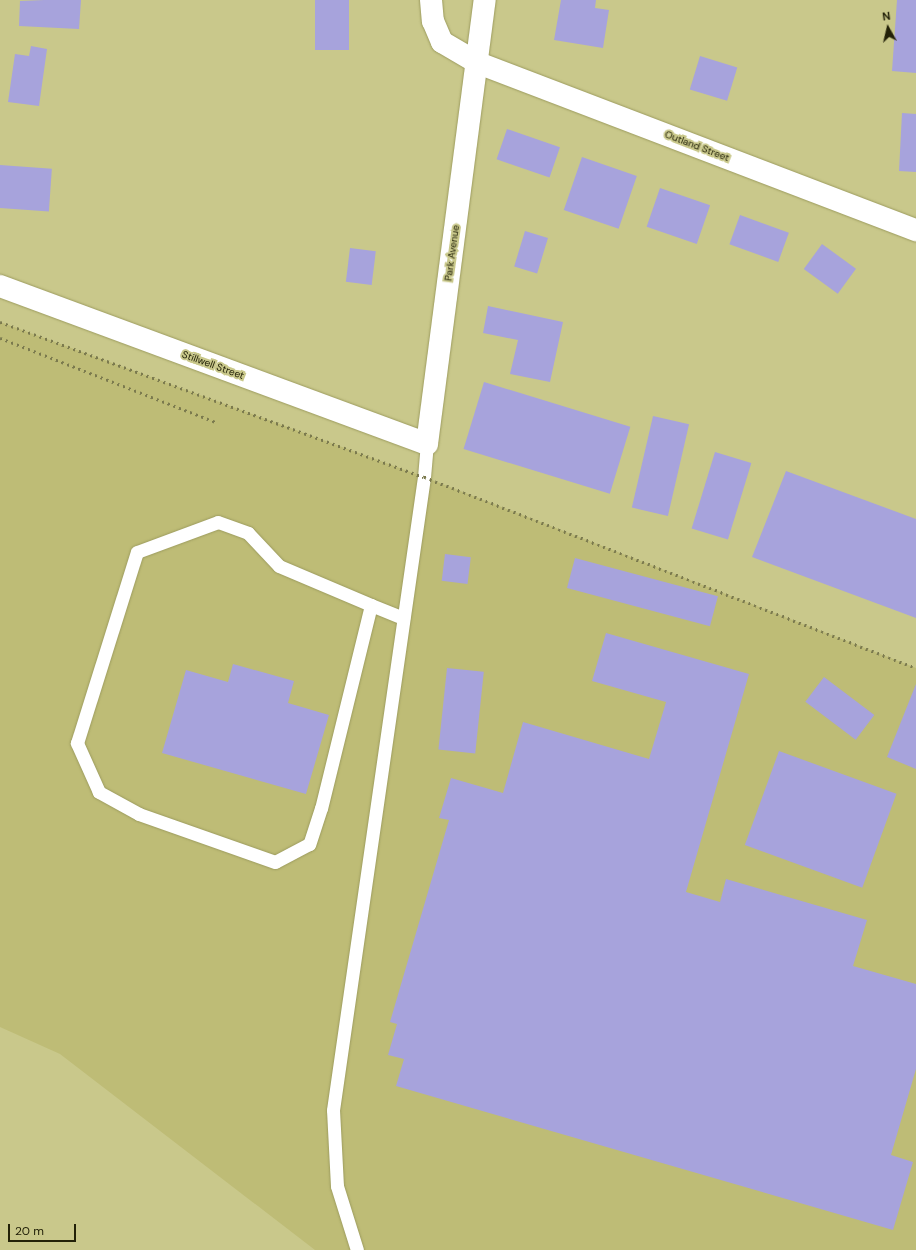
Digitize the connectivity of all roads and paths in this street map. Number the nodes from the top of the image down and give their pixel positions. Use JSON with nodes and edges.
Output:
{"nodes":[{"id":1,"x":431,"y":0,"type":"edge"},
{"id":2,"x":485,"y":0,"type":"edge"},
{"id":3,"x":478,"y":63,"type":"junction"},
{"id":4,"x":916,"y":230,"type":"edge"},
{"id":5,"x":0,"y":286,"type":"edge"},
{"id":6,"x":427,"y":444,"type":"junction"},
{"id":7,"x":371,"y":605,"type":"junction"},
{"id":8,"x":403,"y":618,"type":"junction"},
{"id":9,"x":357,"y":1250,"type":"edge"}],
"edges":[{"from":1,"to":3,"type":"street"},
{"from":2,"to":3,"type":"street","name":"Park Avenue"},
{"from":3,"to":4,"type":"street","name":"Outland Street"},
{"from":3,"to":6,"type":"street","name":"Park Avenue"},
{"from":5,"to":6,"type":"street","name":"Stillwell Street"},
{"from":6,"to":8,"type":"lane"},
{"from":7,"to":7,"type":"lane"},
{"from":7,"to":8,"type":"lane"},
{"from":8,"to":9,"type":"lane"}]}
